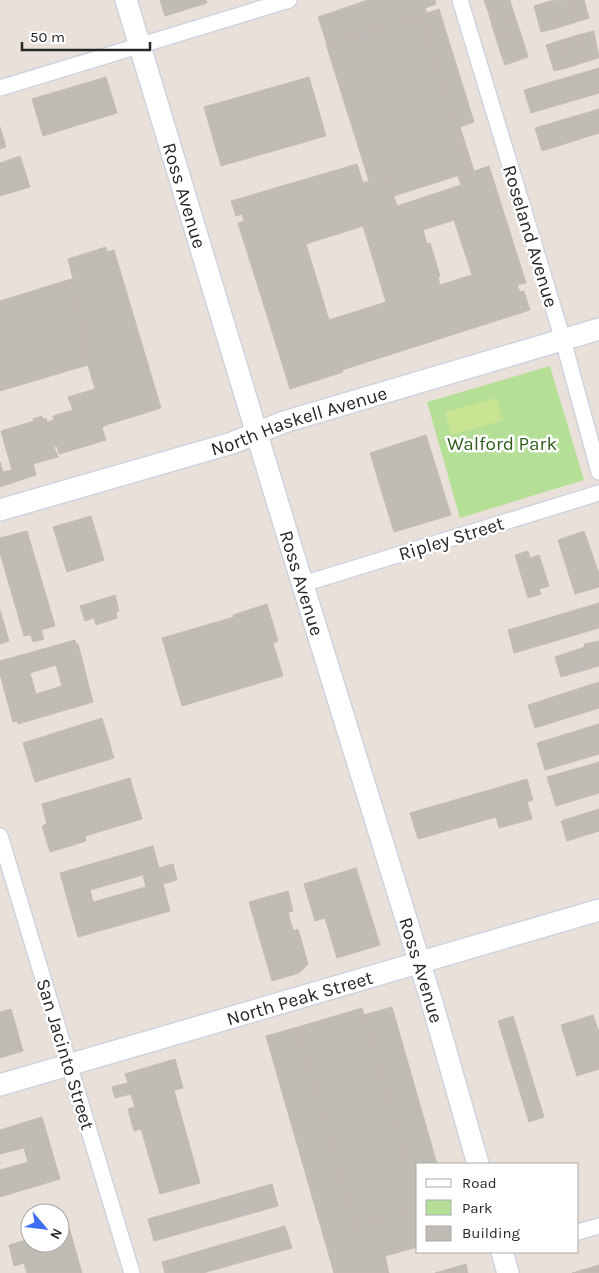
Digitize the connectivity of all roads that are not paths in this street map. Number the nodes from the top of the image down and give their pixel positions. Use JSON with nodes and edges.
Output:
{"nodes":[{"id":1,"x":126,"y":0,"type":"edge"},
{"id":2,"x":289,"y":0,"type":"edge"},
{"id":3,"x":460,"y":0,"type":"edge"},
{"id":4,"x":140,"y":45,"type":"junction"},
{"id":5,"x":0,"y":88,"type":"edge"},
{"id":6,"x":599,"y":330,"type":"edge"},
{"id":7,"x":563,"y":340,"type":"junction"},
{"id":8,"x":257,"y":432,"type":"junction"},
{"id":9,"x":599,"y":472,"type":"edge"},
{"id":10,"x":599,"y":493,"type":"edge"},
{"id":11,"x":0,"y":510,"type":"edge"},
{"id":12,"x":303,"y":584,"type":"junction"},
{"id":13,"x":0,"y":836,"type":"edge"},
{"id":14,"x":599,"y":910,"type":"edge"},
{"id":15,"x":420,"y":964,"type":"junction"},
{"id":16,"x":69,"y":1065,"type":"junction"},
{"id":17,"x":0,"y":1085,"type":"edge"},
{"id":18,"x":478,"y":1163,"type":"edge"},
{"id":19,"x":599,"y":1226,"type":"edge"},
{"id":20,"x":579,"y":1232,"type":"edge"},
{"id":21,"x":132,"y":1273,"type":"edge"}],
"edges":[{"from":1,"to":4,"type":"main road","name":"Ross Avenue"},
{"from":2,"to":4,"type":"street"},
{"from":3,"to":7,"type":"street","name":"Roseland Avenue"},
{"from":4,"to":5,"type":"street"},
{"from":4,"to":8,"type":"main road","name":"Ross Avenue"},
{"from":6,"to":7,"type":"main road","name":"North Haskell Avenue"},
{"from":7,"to":8,"type":"main road","name":"North Haskell Avenue"},
{"from":7,"to":9,"type":"street","name":"Roseland Avenue"},
{"from":8,"to":11,"type":"main road","name":"North Haskell Avenue"},
{"from":8,"to":12,"type":"main road","name":"Ross Avenue"},
{"from":10,"to":12,"type":"street","name":"Ripley Street"},
{"from":12,"to":15,"type":"main road","name":"Ross Avenue"},
{"from":13,"to":16,"type":"street","name":"San Jacinto Street"},
{"from":14,"to":15,"type":"main road","name":"North Peak Street"},
{"from":15,"to":16,"type":"main road","name":"North Peak Street"},
{"from":15,"to":18,"type":"main road","name":"Ross Avenue"},
{"from":16,"to":17,"type":"main road","name":"North Peak Street"},
{"from":16,"to":21,"type":"street","name":"San Jacinto Street"},
{"from":19,"to":20,"type":"street"}]}
